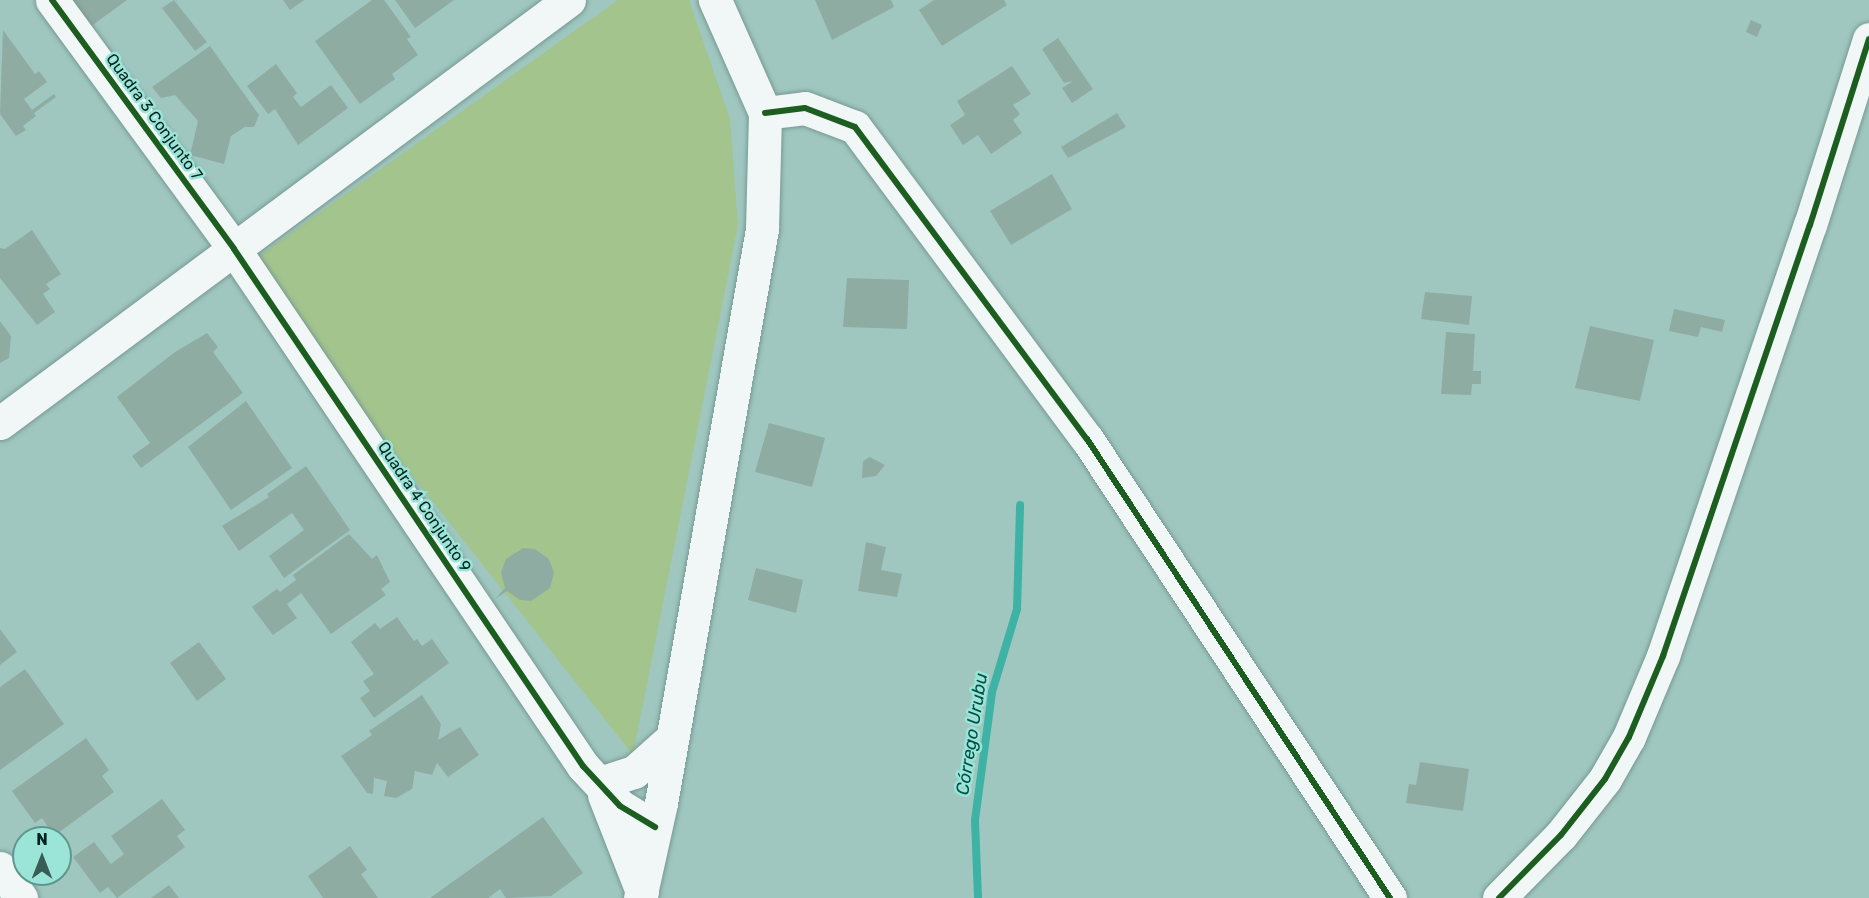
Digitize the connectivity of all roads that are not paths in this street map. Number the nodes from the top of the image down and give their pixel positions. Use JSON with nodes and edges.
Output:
{"nodes":[{"id":1,"x":52,"y":0,"type":"edge"},
{"id":2,"x":569,"y":0,"type":"edge"},
{"id":3,"x":715,"y":0,"type":"edge"},
{"id":4,"x":1869,"y":39,"type":"edge"},
{"id":5,"x":765,"y":112,"type":"junction"},
{"id":6,"x":234,"y":249,"type":"junction"},
{"id":7,"x":0,"y":423,"type":"edge"},
{"id":8,"x":672,"y":738,"type":"junction"},
{"id":9,"x":600,"y":782,"type":"junction"},
{"id":10,"x":658,"y":815,"type":"junction"},
{"id":11,"x":0,"y":868,"type":"edge"},
{"id":12,"x":641,"y":895,"type":"edge"},
{"id":13,"x":21,"y":898,"type":"edge"},
{"id":14,"x":1390,"y":898,"type":"edge"},
{"id":15,"x":1499,"y":898,"type":"edge"}],
"edges":[{"from":1,"to":6,"type":"street","name":"Quadra 3 Conjunto 7"},
{"from":2,"to":6,"type":"street"},
{"from":3,"to":5,"type":"street"},
{"from":4,"to":15,"type":"street"},
{"from":5,"to":8,"type":"street"},
{"from":5,"to":14,"type":"street"},
{"from":6,"to":7,"type":"street"},
{"from":6,"to":9,"type":"street","name":"Quadra 4 Conjunto 9"},
{"from":8,"to":9,"type":"street"},
{"from":8,"to":10,"type":"street"},
{"from":9,"to":10,"type":"street"},
{"from":9,"to":12,"type":"street"},
{"from":10,"to":12,"type":"street"},
{"from":11,"to":13,"type":"street"}]}
